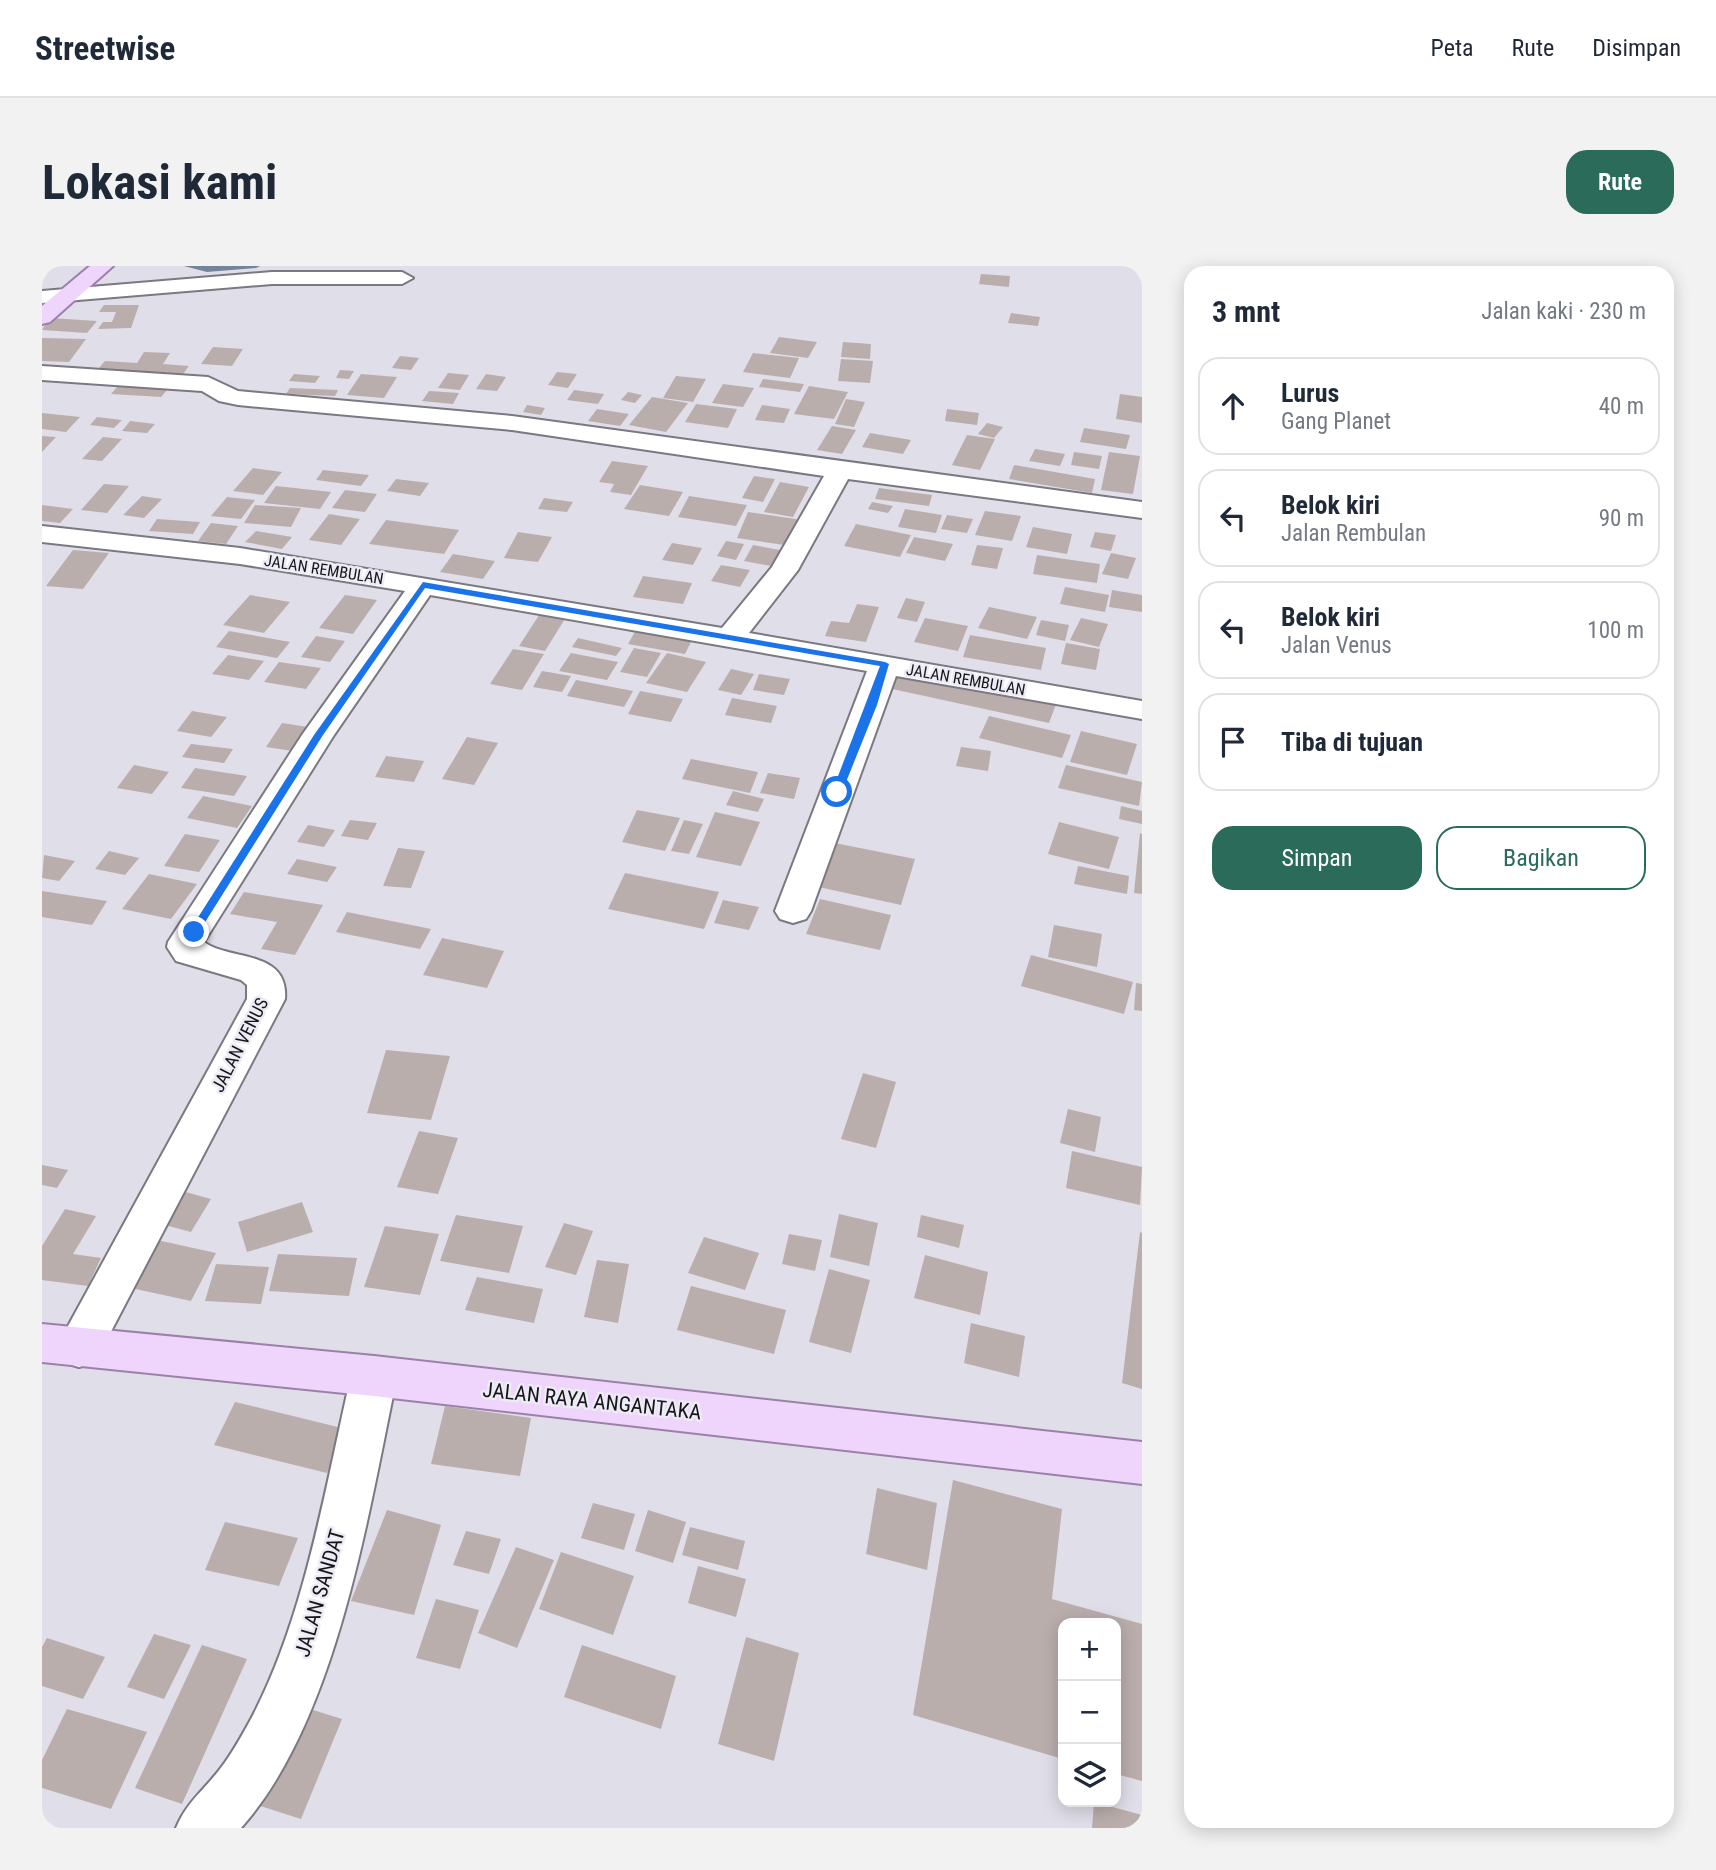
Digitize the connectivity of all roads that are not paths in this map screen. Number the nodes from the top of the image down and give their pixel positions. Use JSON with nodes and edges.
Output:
{"nodes":[{"id":1,"x":103,"y":266,"type":"edge"},
{"id":2,"x":402,"y":278,"type":"dead end"},
{"id":3,"x":66,"y":295,"type":"junction"},
{"id":4,"x":42,"y":298,"type":"edge"},
{"id":5,"x":42,"y":317,"type":"edge"},
{"id":6,"x":42,"y":373,"type":"edge"},
{"id":7,"x":840,"y":470,"type":"junction"},
{"id":8,"x":1142,"y":510,"type":"edge"},
{"id":9,"x":42,"y":534,"type":"edge"},
{"id":10,"x":423,"y":585,"type":"junction"},
{"id":11,"x":730,"y":638,"type":"junction"},
{"id":12,"x":885,"y":664,"type":"junction"},
{"id":13,"x":1142,"y":710,"type":"edge"},
{"id":14,"x":793,"y":911,"type":"dead end"},
{"id":15,"x":60,"y":1346,"type":"edge"},
{"id":16,"x":374,"y":1376,"type":"junction"},
{"id":17,"x":1142,"y":1464,"type":"edge"},
{"id":18,"x":204,"y":1828,"type":"edge"}],
"edges":[{"from":1,"to":3,"type":"main road"},
{"from":2,"to":3,"type":"street"},
{"from":3,"to":4,"type":"street"},
{"from":3,"to":5,"type":"main road"},
{"from":6,"to":7,"type":"street"},
{"from":7,"to":8,"type":"street"},
{"from":7,"to":11,"type":"street"},
{"from":9,"to":10,"type":"street","name":"JALAN REMBULAN"},
{"from":10,"to":11,"type":"street","name":"JALAN REMBULAN"},
{"from":10,"to":15,"type":"street","name":"JALAN VENUS"},
{"from":11,"to":12,"type":"street","name":"JALAN REMBULAN"},
{"from":12,"to":13,"type":"street","name":"JALAN REMBULAN"},
{"from":12,"to":14,"type":"street"},
{"from":15,"to":16,"type":"main road","name":"JALAN RAYA ANGANTAKA"},
{"from":16,"to":17,"type":"main road","name":"JALAN RAYA ANGANTAKA"},
{"from":16,"to":18,"type":"street","name":"JALAN SANDAT"}]}
